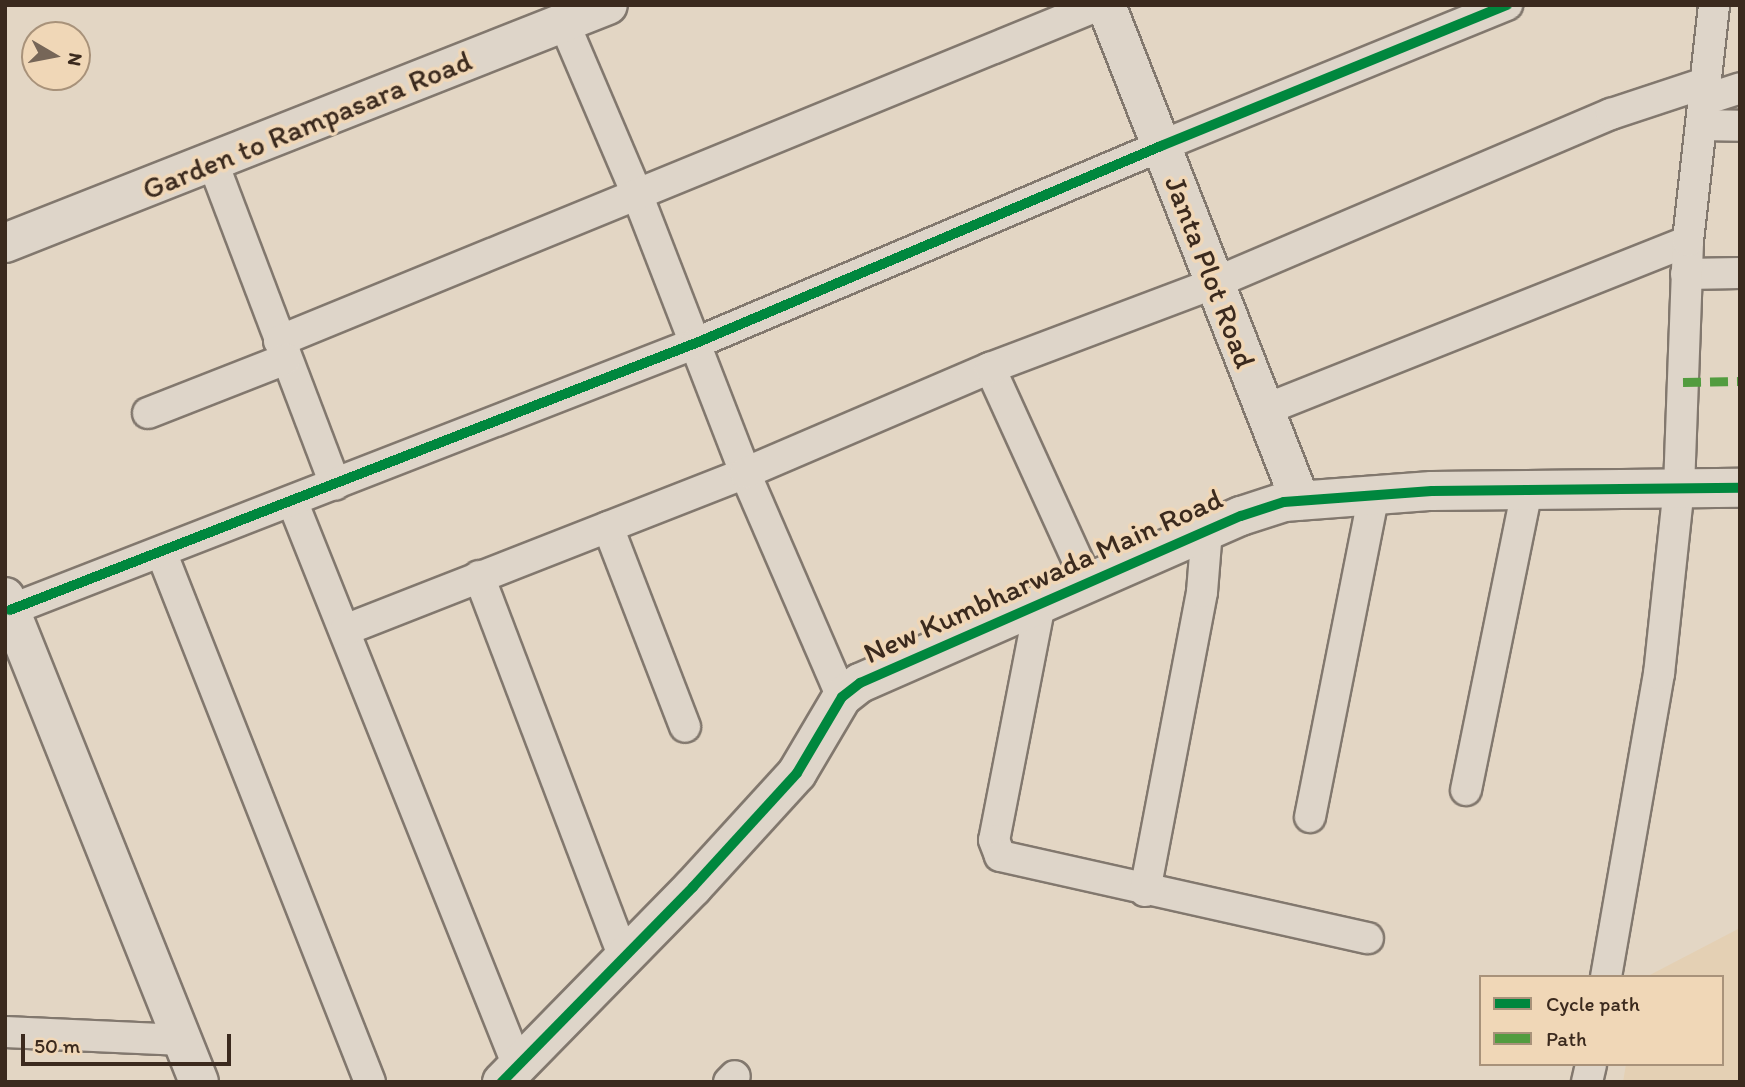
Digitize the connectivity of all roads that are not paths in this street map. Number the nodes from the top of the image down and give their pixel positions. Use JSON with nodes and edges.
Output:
{"nodes":[{"id":1,"x":608,"y":5,"type":"edge"},
{"id":2,"x":1099,"y":5,"type":"edge"},
{"id":3,"x":1106,"y":5,"type":"edge"},
{"id":4,"x":1507,"y":5,"type":"edge"},
{"id":5,"x":1714,"y":5,"type":"edge"},
{"id":6,"x":564,"y":23,"type":"junction"},
{"id":7,"x":1740,"y":88,"type":"edge"},
{"id":8,"x":1703,"y":103,"type":"junction"},
{"id":9,"x":1740,"y":126,"type":"edge"},
{"id":10,"x":1161,"y":146,"type":"junction"},
{"id":11,"x":213,"y":163,"type":"junction"},
{"id":12,"x":637,"y":194,"type":"junction"},
{"id":13,"x":1688,"y":241,"type":"junction"},
{"id":14,"x":5,"y":243,"type":"edge"},
{"id":15,"x":1740,"y":273,"type":"edge"},
{"id":16,"x":1686,"y":274,"type":"junction"},
{"id":17,"x":1212,"y":284,"type":"junction"},
{"id":18,"x":695,"y":343,"type":"junction"},
{"id":19,"x":283,"y":350,"type":"junction"},
{"id":20,"x":990,"y":368,"type":"junction"},
{"id":21,"x":1265,"y":410,"type":"junction"},
{"id":22,"x":148,"y":413,"type":"dead end"},
{"id":23,"x":745,"y":472,"type":"junction"},
{"id":24,"x":335,"y":485,"type":"junction"},
{"id":25,"x":1679,"y":488,"type":"junction"},
{"id":26,"x":1740,"y":488,"type":"edge"},
{"id":27,"x":1527,"y":491,"type":"junction"},
{"id":28,"x":1374,"y":494,"type":"junction"},
{"id":29,"x":1300,"y":500,"type":"junction"},
{"id":30,"x":293,"y":503,"type":"junction"},
{"id":31,"x":608,"y":527,"type":"junction"},
{"id":32,"x":1207,"y":530,"type":"junction"},
{"id":33,"x":162,"y":554,"type":"junction"},
{"id":34,"x":479,"y":576,"type":"junction"},
{"id":35,"x":1088,"y":583,"type":"junction"},
{"id":36,"x":8,"y":603,"type":"edge"},
{"id":37,"x":1040,"y":604,"type":"junction"},
{"id":38,"x":345,"y":630,"type":"junction"},
{"id":39,"x":842,"y":697,"type":"junction"},
{"id":40,"x":685,"y":727,"type":"dead end"},
{"id":41,"x":1466,"y":790,"type":"dead end"},
{"id":42,"x":1310,"y":817,"type":"dead end"},
{"id":43,"x":1145,"y":891,"type":"junction"},
{"id":44,"x":1368,"y":938,"type":"dead end"},
{"id":45,"x":624,"y":958,"type":"junction"},
{"id":46,"x":1606,"y":975,"type":"edge"},
{"id":47,"x":5,"y":1032,"type":"edge"},
{"id":48,"x":183,"y":1040,"type":"junction"},
{"id":49,"x":510,"y":1074,"type":"edge"},
{"id":50,"x":199,"y":1082,"type":"edge"},
{"id":51,"x":370,"y":1082,"type":"edge"}],
"edges":[{"from":1,"to":6,"type":"street","name":"Garden to Rampasara Road"},
{"from":2,"to":12,"type":"street"},
{"from":3,"to":10,"type":"street","name":"Janta Plot Road"},
{"from":4,"to":10,"type":"street"},
{"from":5,"to":8,"type":"street"},
{"from":6,"to":11,"type":"street","name":"Garden to Rampasara Road"},
{"from":6,"to":12,"type":"street"},
{"from":7,"to":8,"type":"street"},
{"from":8,"to":9,"type":"street"},
{"from":8,"to":13,"type":"street"},
{"from":8,"to":17,"type":"street"},
{"from":10,"to":17,"type":"street","name":"Janta Plot Road"},
{"from":10,"to":18,"type":"street"},
{"from":11,"to":14,"type":"street","name":"Garden to Rampasara Road"},
{"from":11,"to":19,"type":"street"},
{"from":12,"to":18,"type":"street"},
{"from":12,"to":19,"type":"street"},
{"from":13,"to":16,"type":"street"},
{"from":13,"to":21,"type":"street"},
{"from":15,"to":16,"type":"street"},
{"from":16,"to":25,"type":"street"},
{"from":17,"to":20,"type":"street"},
{"from":17,"to":21,"type":"street","name":"Janta Plot Road"},
{"from":18,"to":23,"type":"street"},
{"from":18,"to":24,"type":"street"},
{"from":19,"to":22,"type":"street"},
{"from":19,"to":24,"type":"street"},
{"from":20,"to":23,"type":"street"},
{"from":20,"to":35,"type":"street"},
{"from":21,"to":29,"type":"street","name":"Janta Plot Road"},
{"from":23,"to":31,"type":"street"},
{"from":23,"to":39,"type":"street"},
{"from":24,"to":30,"type":"street"},
{"from":25,"to":26,"type":"street","name":"New Kumbharwada Main Road"},
{"from":25,"to":27,"type":"street","name":"New Kumbharwada Main Road"},
{"from":25,"to":46,"type":"street"},
{"from":27,"to":28,"type":"street","name":"New Kumbharwada Main Road"},
{"from":27,"to":41,"type":"street"},
{"from":28,"to":29,"type":"street","name":"New Kumbharwada Main Road"},
{"from":28,"to":42,"type":"street"},
{"from":29,"to":32,"type":"street","name":"New Kumbharwada Main Road"},
{"from":30,"to":33,"type":"street"},
{"from":30,"to":38,"type":"street"},
{"from":31,"to":34,"type":"street"},
{"from":31,"to":40,"type":"street"},
{"from":32,"to":35,"type":"street","name":"New Kumbharwada Main Road"},
{"from":32,"to":43,"type":"street"},
{"from":33,"to":36,"type":"street"},
{"from":33,"to":51,"type":"street"},
{"from":34,"to":38,"type":"street"},
{"from":34,"to":45,"type":"street"},
{"from":35,"to":37,"type":"street","name":"New Kumbharwada Main Road"},
{"from":36,"to":48,"type":"street"},
{"from":37,"to":39,"type":"street","name":"New Kumbharwada Main Road"},
{"from":37,"to":43,"type":"street"},
{"from":38,"to":49,"type":"street"},
{"from":39,"to":45,"type":"street","name":"New Kumbharwada Main Road"},
{"from":43,"to":44,"type":"street"},
{"from":45,"to":49,"type":"street","name":"New Kumbharwada Main Road"},
{"from":47,"to":48,"type":"street"},
{"from":48,"to":50,"type":"street"}]}
